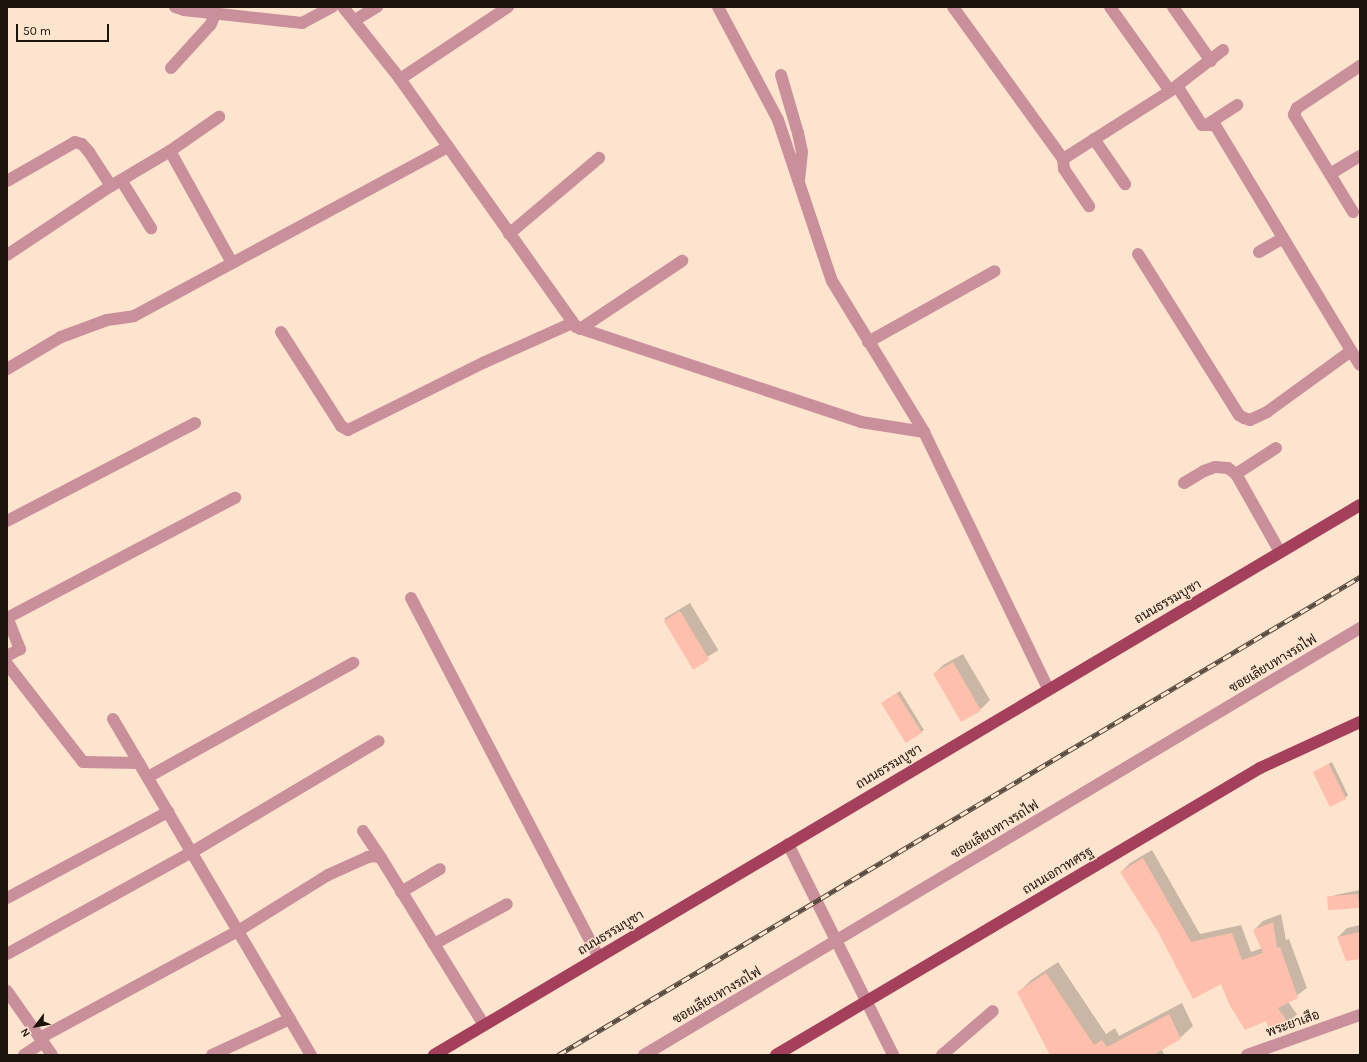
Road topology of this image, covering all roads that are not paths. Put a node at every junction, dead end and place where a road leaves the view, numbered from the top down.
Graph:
1 (175, 7) edge
2 (332, 7) edge
3 (343, 7) edge
4 (377, 7) edge
5 (508, 7) edge
6 (718, 7) edge
7 (953, 7) edge
8 (1110, 7) edge
9 (1173, 7) edge
10 (246, 12) edge
11 (214, 14) junction
12 (355, 20) junction
13 (1223, 50) dead end
14 (1211, 61) junction
15 (1360, 66) edge
16 (171, 68) dead end
17 (781, 75) dead end
18 (400, 79) junction
19 (1174, 88) junction
20 (1237, 105) dead end
21 (219, 117) dead end
22 (1208, 124) junction
23 (1094, 139) junction
24 (448, 147) junction
25 (170, 151) junction
26 (1360, 156) edge
27 (599, 158) dead end
28 (1063, 160) junction
29 (1330, 174) junction
30 (7, 181) edge
31 (116, 183) junction
32 (799, 183) junction
33 (1125, 184) dead end
34 (1089, 206) dead end
35 (1353, 212) dead end
36 (151, 228) dead end
37 (508, 234) junction
38 (1282, 238) junction
39 (1259, 252) dead end
40 (1138, 254) dead end
41 (7, 256) edge
42 (682, 261) dead end
43 (232, 263) junction
44 (995, 271) dead end
45 (576, 326) junction
46 (281, 332) dead end
47 (868, 342) junction
48 (1351, 351) junction
49 (1360, 366) edge
50 (7, 369) edge
51 (195, 423) dead end
52 (924, 432) junction
53 (1276, 448) dead end
54 (1236, 474) junction
55 (1184, 483) dead end
56 (235, 498) dead end
57 (1360, 505) edge
58 (7, 521) edge
59 (1280, 552) junction
60 (411, 598) dead end
61 (7, 617) edge
62 (1360, 628) edge
63 (7, 656) edge
64 (354, 663) dead end
65 (7, 664) edge
66 (1048, 689) junction
67 (113, 719) dead end
68 (1360, 722) edge
69 (379, 741) dead end
70 (140, 763) junction
71 (148, 777) junction
72 (168, 812) junction
73 (363, 831) dead end
74 (788, 844) junction
75 (192, 852) junction
76 (380, 858) junction
77 (440, 869) dead end
78 (401, 892) junction
79 (7, 898) edge
80 (507, 904) dead end
81 (238, 930) junction
82 (838, 941) junction
83 (434, 944) junction
84 (7, 954) edge
85 (599, 957) junction
86 (7, 991) edge
87 (866, 1001) junction
88 (993, 1011) dead end
89 (1354, 1017) edge
90 (290, 1019) junction
91 (484, 1025) junction
92 (42, 1040) junction
93 (24, 1055) edge
94 (52, 1055) edge
95 (212, 1055) edge
96 (311, 1055) edge
97 (434, 1055) edge
98 (644, 1055) edge
99 (776, 1055) edge
100 (893, 1055) edge
101 (942, 1055) edge
102 (1247, 1055) edge

1 - 11 street
2 - 10 street
3 - 12 street
4 - 12 street
5 - 18 street
6 - 32 street
7 - 28 street
8 - 19 street
9 - 14 street
10 - 11 street
11 - 16 street
12 - 18 street
13 - 14 street
14 - 19 street
15 - 29 street
17 - 32 street
18 - 24 street
19 - 22 street
19 - 23 street
20 - 22 street
21 - 25 street
22 - 38 street
23 - 28 street
23 - 33 street
24 - 37 street
24 - 43 street
25 - 31 street
25 - 43 street
26 - 29 street
27 - 37 street
28 - 34 street
29 - 35 street
30 - 31 street
31 - 36 street
31 - 41 street
32 - 47 street
37 - 45 street
38 - 39 street
38 - 48 street
40 - 48 street
42 - 45 street
43 - 50 street
44 - 47 street
45 - 46 street
45 - 52 street
47 - 52 street
48 - 49 street
51 - 58 street
52 - 66 street
53 - 54 street
54 - 55 street
54 - 59 street
56 - 61 street
57 - 59 main road, ถนนธรรมบูชา
59 - 66 main road, ถนนธรรมบูชา
60 - 85 street
61 - 63 street
62 - 82 street, ซอยเลียบทางรถไฟ
64 - 71 street
65 - 70 street
66 - 74 main road, ถนนธรรมบูชา
67 - 70 street
68 - 87 main road, ถนนเอกาทศรฐ
69 - 75 street
70 - 71 street
71 - 72 street
72 - 75 street
72 - 79 street
73 - 76 street
74 - 82 street
74 - 85 main road, ถนนธรรมบูชา
75 - 81 street
75 - 84 street
76 - 78 street
76 - 81 street
77 - 78 street
78 - 83 street
80 - 83 street
81 - 90 street
81 - 92 street
82 - 87 street
82 - 98 street, ซอยเลียบทางรถไฟ
83 - 91 street
85 - 91 main road, ถนนธรรมบูชา
86 - 92 street
87 - 99 main road, ถนนเอกาทศรฐ
87 - 100 street
88 - 101 street
89 - 102 street, พระยาเสือ
90 - 95 street
90 - 96 street
91 - 97 main road, ถนนธรรมบูชา
92 - 93 street
92 - 94 street

